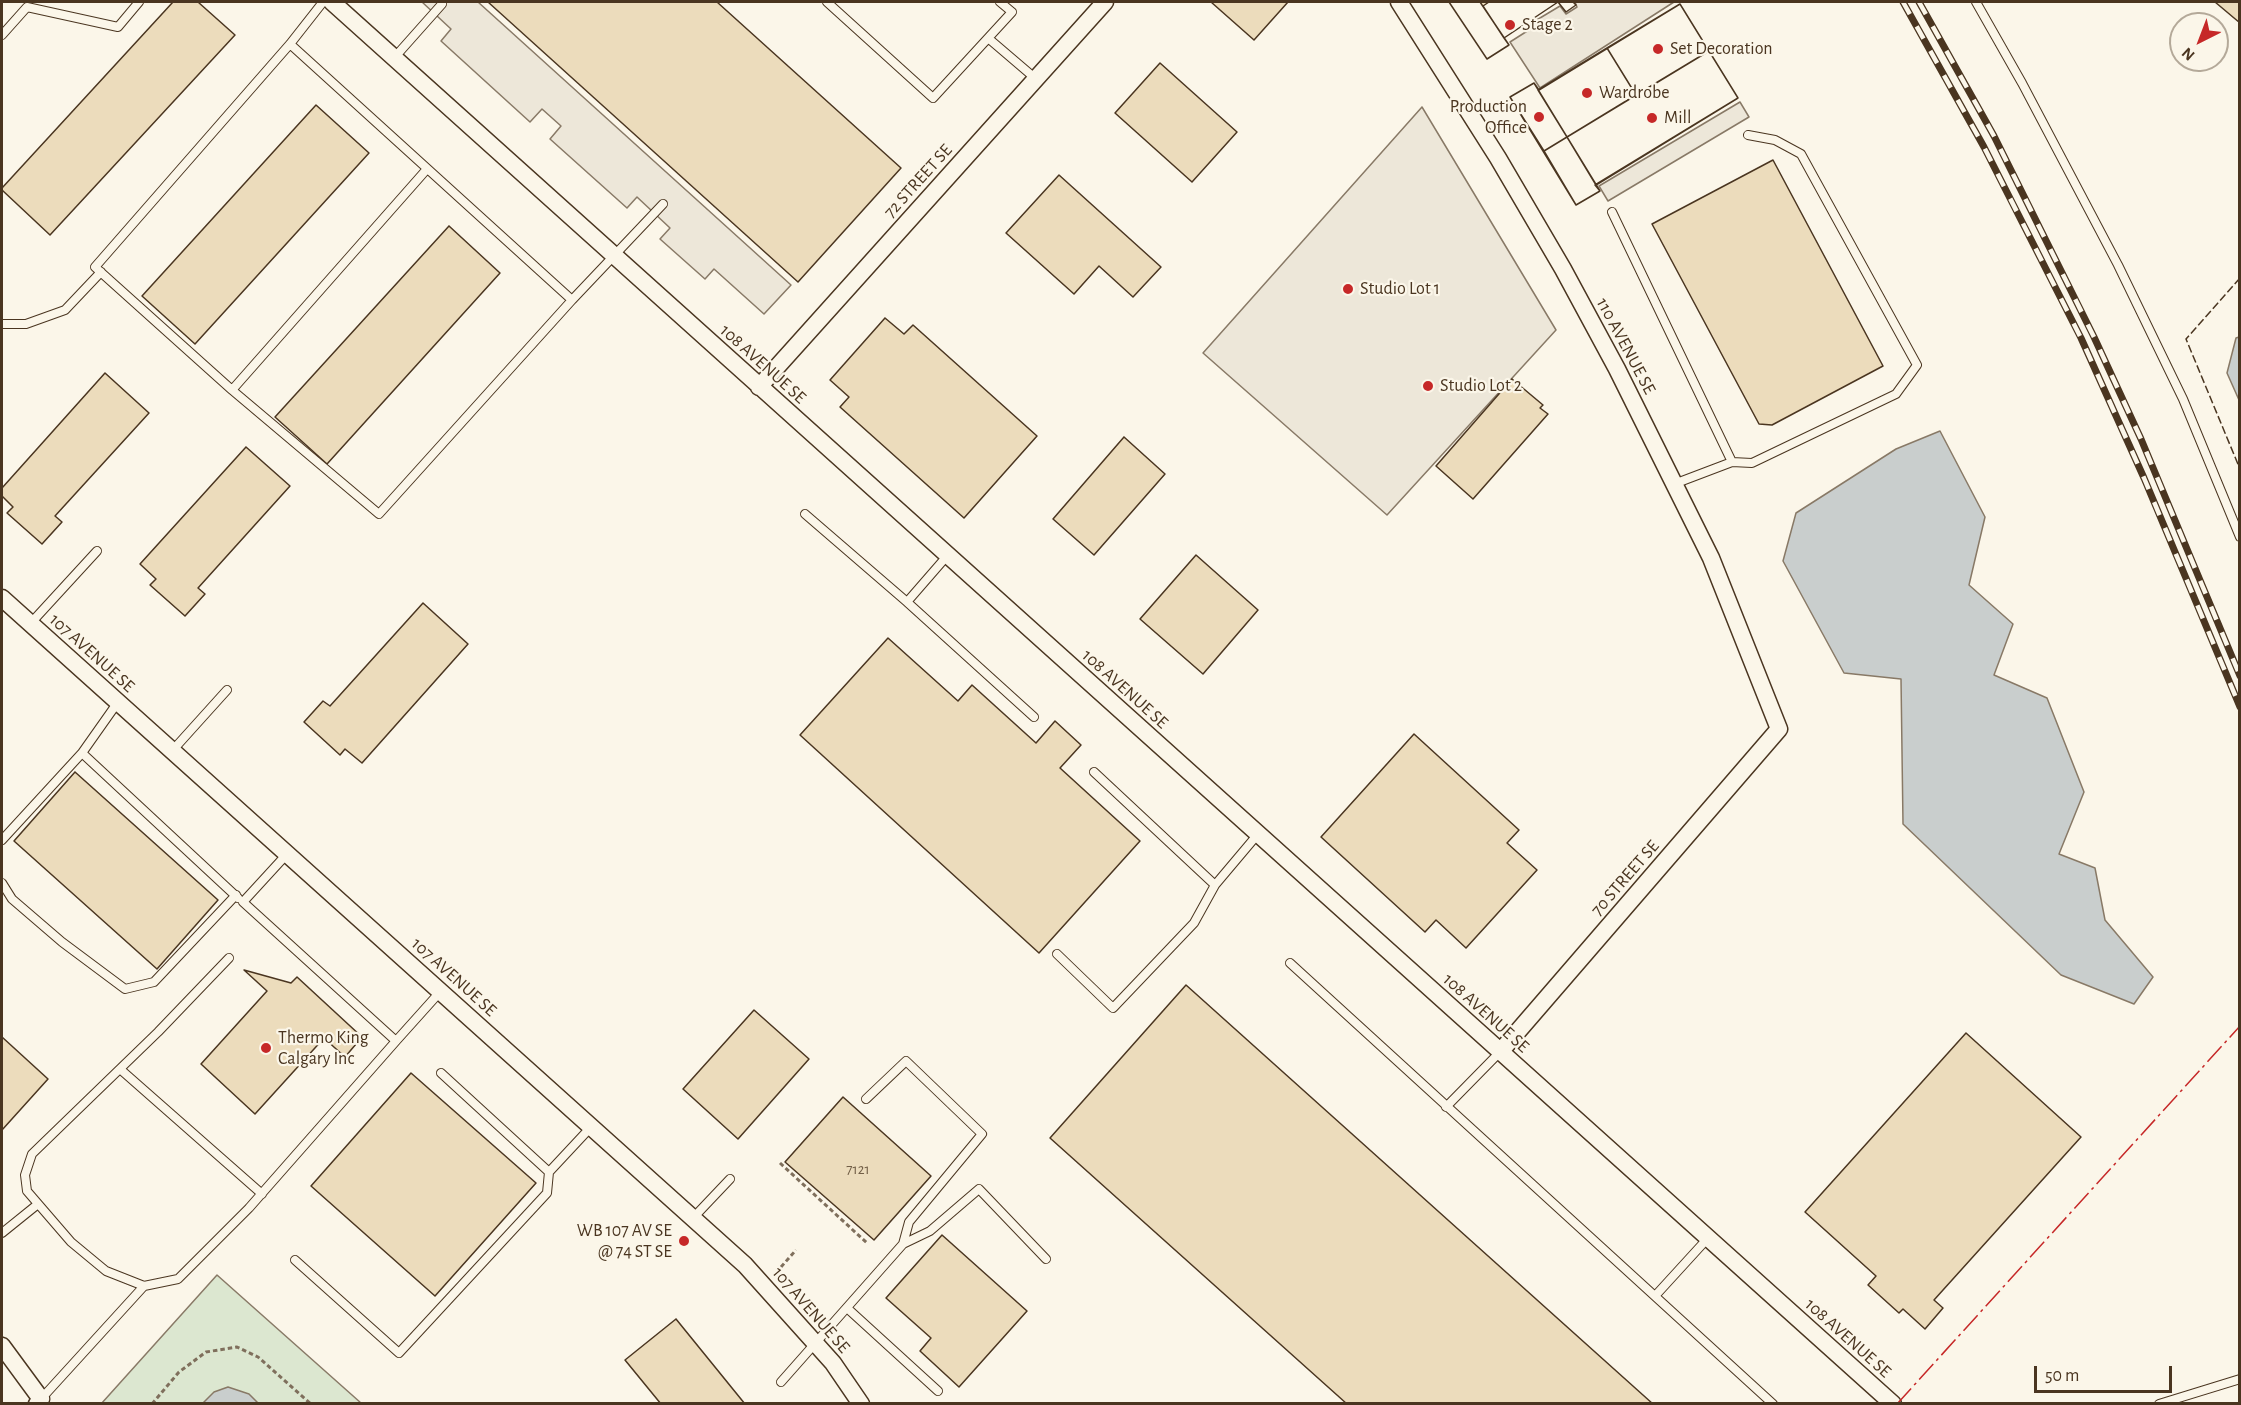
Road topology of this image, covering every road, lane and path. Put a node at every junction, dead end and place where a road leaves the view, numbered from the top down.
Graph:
1 (139, 2) edge
2 (323, 2) edge
3 (332, 2) edge
4 (827, 2) edge
5 (1000, 2) edge
6 (1105, 2) edge
7 (1400, 2) edge
8 (1976, 2) edge
9 (28, 4) edge
10 (442, 4) dead end
11 (2, 35) edge
12 (988, 38) junction
13 (290, 44) junction
14 (394, 58) junction
15 (1036, 78) junction
16 (1748, 135) dead end
17 (427, 169) junction
18 (663, 204) dead end
19 (1611, 212) dead end
20 (614, 256) junction
21 (101, 272) junction
22 (572, 300) junction
23 (2, 324) edge
24 (759, 387) junction
25 (232, 390) junction
26 (1731, 462) junction
27 (1674, 484) junction
28 (805, 514) dead end
29 (2240, 537) edge
30 (97, 551) dead end
31 (947, 556) junction
32 (2, 598) edge
33 (907, 602) junction
34 (30, 624) junction
35 (227, 690) dead end
36 (117, 702) junction
37 (1034, 717) dead end
38 (1779, 729) joint
39 (172, 751) junction
40 (82, 753) junction
41 (1094, 772) dead end
42 (1258, 834) junction
43 (2, 840) edge
44 (286, 854) junction
45 (2, 883) edge
46 (1215, 885) junction
47 (239, 899) junction
48 (1057, 954) dead end
49 (229, 958) dead end
50 (1290, 963) dead end
51 (440, 992) junction
52 (396, 1041) junction
53 (1500, 1052) junction
54 (120, 1069) junction
55 (441, 1073) dead end
56 (866, 1099) dead end
57 (1446, 1107) junction
58 (591, 1127) junction
59 (780, 1163) dead end
60 (549, 1172) junction
61 (730, 1179) dead end
62 (262, 1194) junction
63 (38, 1204) junction
64 (693, 1218) junction
65 (2, 1233) edge
66 (1708, 1239) junction
67 (867, 1243) dead end
68 (903, 1244) junction
69 (796, 1250) dead end
70 (1046, 1259) dead end
71 (295, 1260) dead end
72 (782, 1267) dead end
73 (144, 1286) junction
74 (1655, 1296) junction
75 (847, 1308) junction
76 (815, 1343) junction
77 (2, 1346) edge
78 (2240, 1379) edge
79 (781, 1382) dead end
80 (938, 1391) dead end
81 (39, 1401) edge
82 (152, 1404) edge
83 (311, 1404) edge
84 (861, 1404) edge
85 (1773, 1404) edge
86 (1893, 1404) edge
87 (2159, 1404) edge

1 - 9 lane
2 - 13 lane
3 - 14 street, 108 AVENUE SE
4 - 12 lane
5 - 12 lane
6 - 15 street, 72 STREET SE
7 - 27 street, 110 AVENUE SE
8 - 29 lane
9 - 11 lane
10 - 14 lane
12 - 15 lane
13 - 17 lane
13 - 21 lane
14 - 20 street, 108 AVENUE SE
15 - 24 street, 72 STREET SE
16 - 26 lane
17 - 22 lane
17 - 25 lane
18 - 20 lane
19 - 26 lane
20 - 22 lane
20 - 24 street, 108 AVENUE SE
21 - 23 lane
21 - 25 lane
22 - 25 lane
24 - 31 street, 108 AVENUE SE
26 - 27 lane
27 - 38 street, 110 AVENUE SE
28 - 33 lane
30 - 34 lane
31 - 33 lane
31 - 42 street, 108 AVENUE SE
32 - 34 street, 107 AVENUE SE
33 - 37 lane
34 - 36 street, 107 AVENUE SE
35 - 39 lane
36 - 39 street, 107 AVENUE SE
36 - 40 lane
38 - 53 street, 70 STREET SE
39 - 44 street, 107 AVENUE SE
40 - 43 lane
40 - 47 lane
41 - 46 lane
42 - 46 lane
42 - 53 street, 108 AVENUE SE
44 - 47 lane
44 - 51 street, 107 AVENUE SE
45 - 47 lane
46 - 48 lane
47 - 52 lane
49 - 54 lane
50 - 57 lane
51 - 52 lane
51 - 58 street, 107 AVENUE SE
52 - 62 lane
53 - 57 lane
53 - 66 street, 108 AVENUE SE
54 - 62 lane
54 - 63 lane
55 - 60 lane
56 - 68 lane
57 - 74 lane
58 - 60 lane
58 - 64 street, 107 AVENUE SE
59 - 67 path
60 - 71 lane
61 - 64 lane
62 - 73 lane
63 - 65 lane
63 - 73 lane
64 - 76 street, 107 AVENUE SE
66 - 74 lane
66 - 86 street, 108 AVENUE SE
68 - 70 lane
68 - 75 lane
69 - 72 path
73 - 81 lane
74 - 85 lane
75 - 76 lane
75 - 80 lane
76 - 79 lane
76 - 84 street, 107 AVENUE SE
77 - 81 street
78 - 87 lane
82 - 83 path

